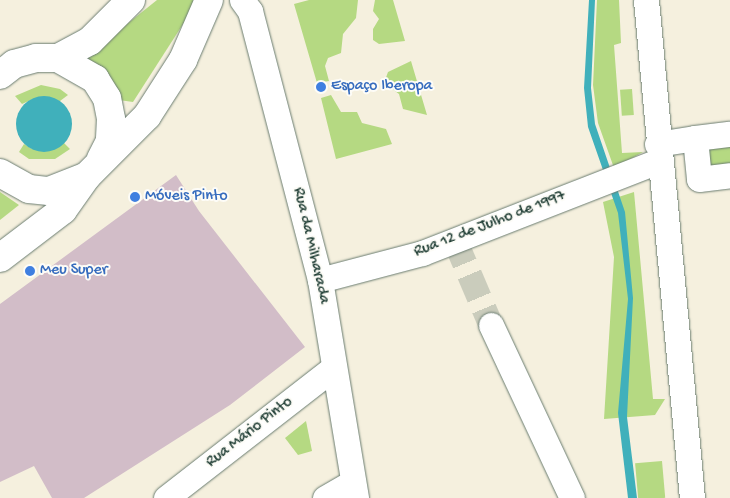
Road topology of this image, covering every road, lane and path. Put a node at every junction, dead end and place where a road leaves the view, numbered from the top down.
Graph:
1 (131, 0) edge
2 (209, 0) edge
3 (242, 0) edge
4 (646, 0) edge
5 (58, 58) junction
6 (0, 75) edge
7 (730, 134) edge
8 (695, 138) junction
9 (657, 152) junction
10 (94, 168) junction
11 (0, 173) edge
12 (730, 175) edge
13 (0, 258) edge
14 (320, 280) junction
15 (491, 325) tunnel mouth
16 (333, 368) junction
17 (354, 490) edge
18 (166, 498) edge
19 (325, 498) edge
20 (572, 498) edge
21 (692, 498) edge

1 - 5 main road
2 - 10 main road
3 - 14 street, Rua da Milharada
4 - 9 street
5 - 6 main road
5 - 10 main road
7 - 8 street, Rua 12 de Julho de 1997
8 - 9 street, Rua 12 de Julho de 1997
8 - 12 street
9 - 14 street, Rua 12 de Julho de 1997
9 - 21 street
10 - 11 main road
10 - 13 main road
14 - 16 street, Rua da Milharada
15 - 20 street
16 - 17 street, Rua da Milharada
16 - 18 street, Rua Mário Pinto
17 - 19 street

